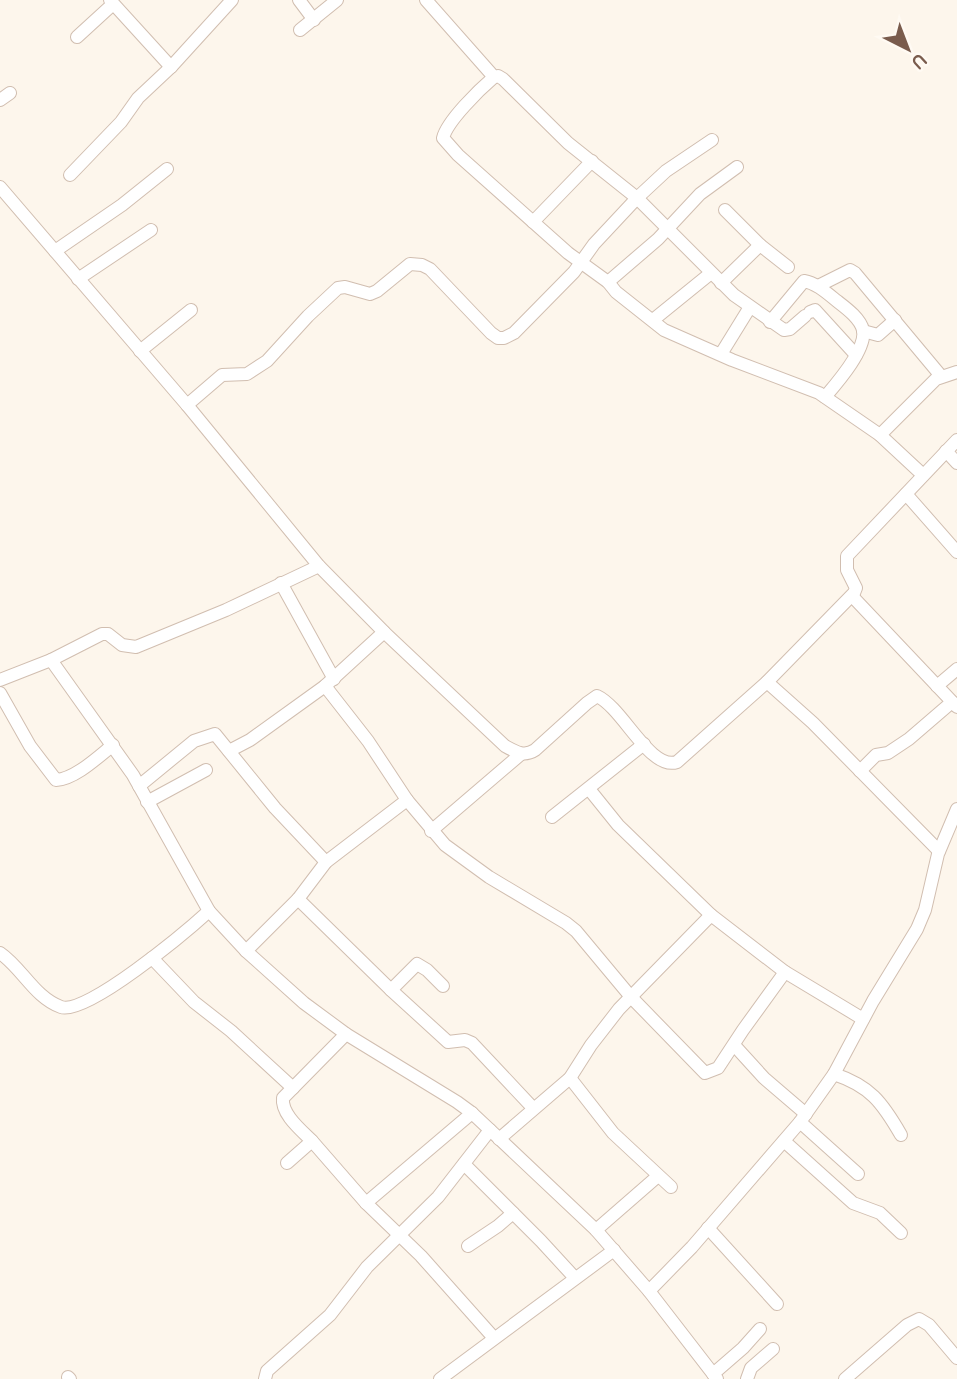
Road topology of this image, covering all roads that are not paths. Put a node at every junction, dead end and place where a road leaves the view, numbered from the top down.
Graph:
1 (232, 0) edge
2 (299, 0) edge
3 (337, 0) edge
4 (426, 0) edge
5 (111, 2) edge
6 (314, 20) junction
7 (300, 30) dead end
8 (77, 37) dead end
9 (171, 67) junction
10 (494, 77) junction
11 (712, 140) dead end
12 (592, 161) junction
13 (737, 166) dead end
14 (167, 169) dead end
15 (70, 175) dead end
16 (0, 187) edge
17 (637, 198) junction
18 (725, 210) dead end
19 (533, 222) junction
20 (667, 228) junction
21 (151, 230) dead end
22 (760, 245) junction
23 (55, 251) junction
24 (580, 263) junction
25 (788, 267) dead end
26 (711, 273) junction
27 (78, 279) junction
28 (608, 282) junction
29 (721, 283) junction
30 (818, 286) junction
31 (750, 307) junction
32 (846, 308) junction
33 (191, 310) dead end
34 (653, 320) junction
35 (895, 320) junction
36 (770, 321) junction
37 (829, 325) junction
38 (863, 331) junction
39 (140, 351) junction
40 (720, 354) junction
41 (856, 355) junction
42 (957, 372) edge
43 (941, 376) junction
44 (825, 397) junction
45 (187, 405) junction
46 (880, 435) junction
47 (957, 440) edge
48 (946, 451) junction
49 (957, 463) edge
50 (923, 475) junction
51 (906, 494) junction
52 (957, 552) edge
53 (319, 566) junction
54 (281, 583) junction
55 (852, 596) junction
56 (384, 632) junction
57 (51, 660) junction
58 (957, 669) edge
59 (0, 680) edge
60 (330, 682) junction
61 (767, 682) junction
62 (937, 686) junction
63 (0, 693) edge
64 (954, 705) edge
65 (643, 744) junction
66 (113, 745) junction
67 (229, 751) junction
68 (521, 754) junction
69 (206, 770) dead end
70 (860, 771) junction
71 (139, 786) junction
72 (589, 789) junction
73 (407, 800) junction
74 (147, 802) junction
75 (957, 809) edge
76 (552, 817) dead end
77 (432, 831) junction
78 (939, 851) junction
79 (326, 862) junction
80 (298, 899) junction
81 (209, 911) junction
82 (711, 915) junction
83 (246, 951) junction
84 (0, 953) edge
85 (152, 958) junction
86 (785, 972) junction
87 (443, 986) dead end
88 (391, 990) junction
89 (631, 998) junction
90 (863, 1019) junction
91 (346, 1034) junction
92 (734, 1045) junction
93 (834, 1073) junction
94 (570, 1078) junction
95 (293, 1088) junction
96 (533, 1108) junction
97 (472, 1113) junction
98 (803, 1118) junction
99 (494, 1134) junction
100 (901, 1135) dead end
101 (312, 1141) junction
102 (784, 1141) junction
103 (287, 1163) dead end
104 (464, 1164) junction
105 (858, 1174) dead end
106 (658, 1176) junction
107 (671, 1187) dead end
108 (366, 1203) junction
109 (513, 1213) junction
110 (708, 1228) junction
111 (596, 1230) junction
112 (901, 1233) dead end
113 (401, 1236) junction
114 (468, 1246) dead end
115 (614, 1250) junction
116 (575, 1278) junction
117 (649, 1292) junction
118 (778, 1304) dead end
119 (760, 1329) dead end
120 (494, 1338) junction
121 (773, 1349) dead end
122 (957, 1358) edge
123 (715, 1377) edge
124 (265, 1379) edge
125 (440, 1379) edge
126 (747, 1379) edge
127 (845, 1379) edge

1 - 9 street
2 - 6 street
3 - 6 street
4 - 10 street
5 - 8 street
5 - 9 street
6 - 7 street
9 - 15 street
10 - 12 street
10 - 19 street
11 - 17 street
12 - 17 street
12 - 19 street
13 - 20 street
14 - 23 street
16 - 23 street
17 - 20 street
17 - 24 street
18 - 22 street
19 - 24 street
20 - 26 street
20 - 28 street
21 - 27 street
22 - 25 street
22 - 29 street
23 - 27 street
24 - 28 street
24 - 45 street
26 - 29 street
26 - 34 street
27 - 39 street
28 - 34 street
29 - 31 street
30 - 32 street
30 - 35 street
30 - 36 street
31 - 36 street
31 - 40 street
32 - 37 street
32 - 38 street
33 - 39 street
34 - 40 street
35 - 38 street
35 - 43 street
36 - 37 street
37 - 41 street
38 - 41 street
39 - 45 street
40 - 44 street
41 - 44 street
42 - 43 street
43 - 46 street
44 - 46 street
45 - 53 street
46 - 50 street
47 - 48 street
48 - 49 street
48 - 50 street
50 - 51 street
51 - 52 street
51 - 55 street
53 - 54 street
53 - 56 street
54 - 57 street
54 - 60 street
55 - 61 street
55 - 62 street
56 - 60 street
56 - 68 street
57 - 59 street
57 - 66 street
58 - 62 street
60 - 67 street
60 - 73 street
61 - 65 street
61 - 70 street
62 - 64 street
63 - 66 street
64 - 70 street
65 - 68 street
65 - 72 street
66 - 71 street
67 - 71 street
67 - 79 street
68 - 77 street
69 - 74 street
70 - 78 street
71 - 74 street
72 - 76 street
72 - 82 street
73 - 77 street
73 - 79 street
74 - 81 street
75 - 78 street
77 - 89 street
78 - 90 street
79 - 80 street
80 - 83 street
80 - 88 street
81 - 83 street
81 - 85 street
82 - 86 street
82 - 89 street
83 - 91 street
84 - 85 street
85 - 95 street
86 - 90 street
86 - 92 street
87 - 88 street
88 - 96 street
89 - 92 street
89 - 94 street
90 - 93 street
91 - 95 street
91 - 97 street
92 - 98 street
93 - 98 street
93 - 100 street
94 - 96 street
94 - 106 street
95 - 101 street
96 - 99 street
97 - 99 street
97 - 108 street
98 - 102 street
98 - 105 street
99 - 104 street
99 - 111 street
101 - 103 street
101 - 108 street
102 - 110 street
102 - 112 street
104 - 109 street
104 - 113 street
106 - 107 street
106 - 111 street
108 - 113 street
109 - 114 street
109 - 116 street
110 - 117 street
110 - 118 street
111 - 115 street
113 - 120 street
113 - 124 street
115 - 116 street
115 - 117 street
116 - 120 street
117 - 123 street
119 - 123 street
120 - 125 street
121 - 126 street
122 - 127 street

